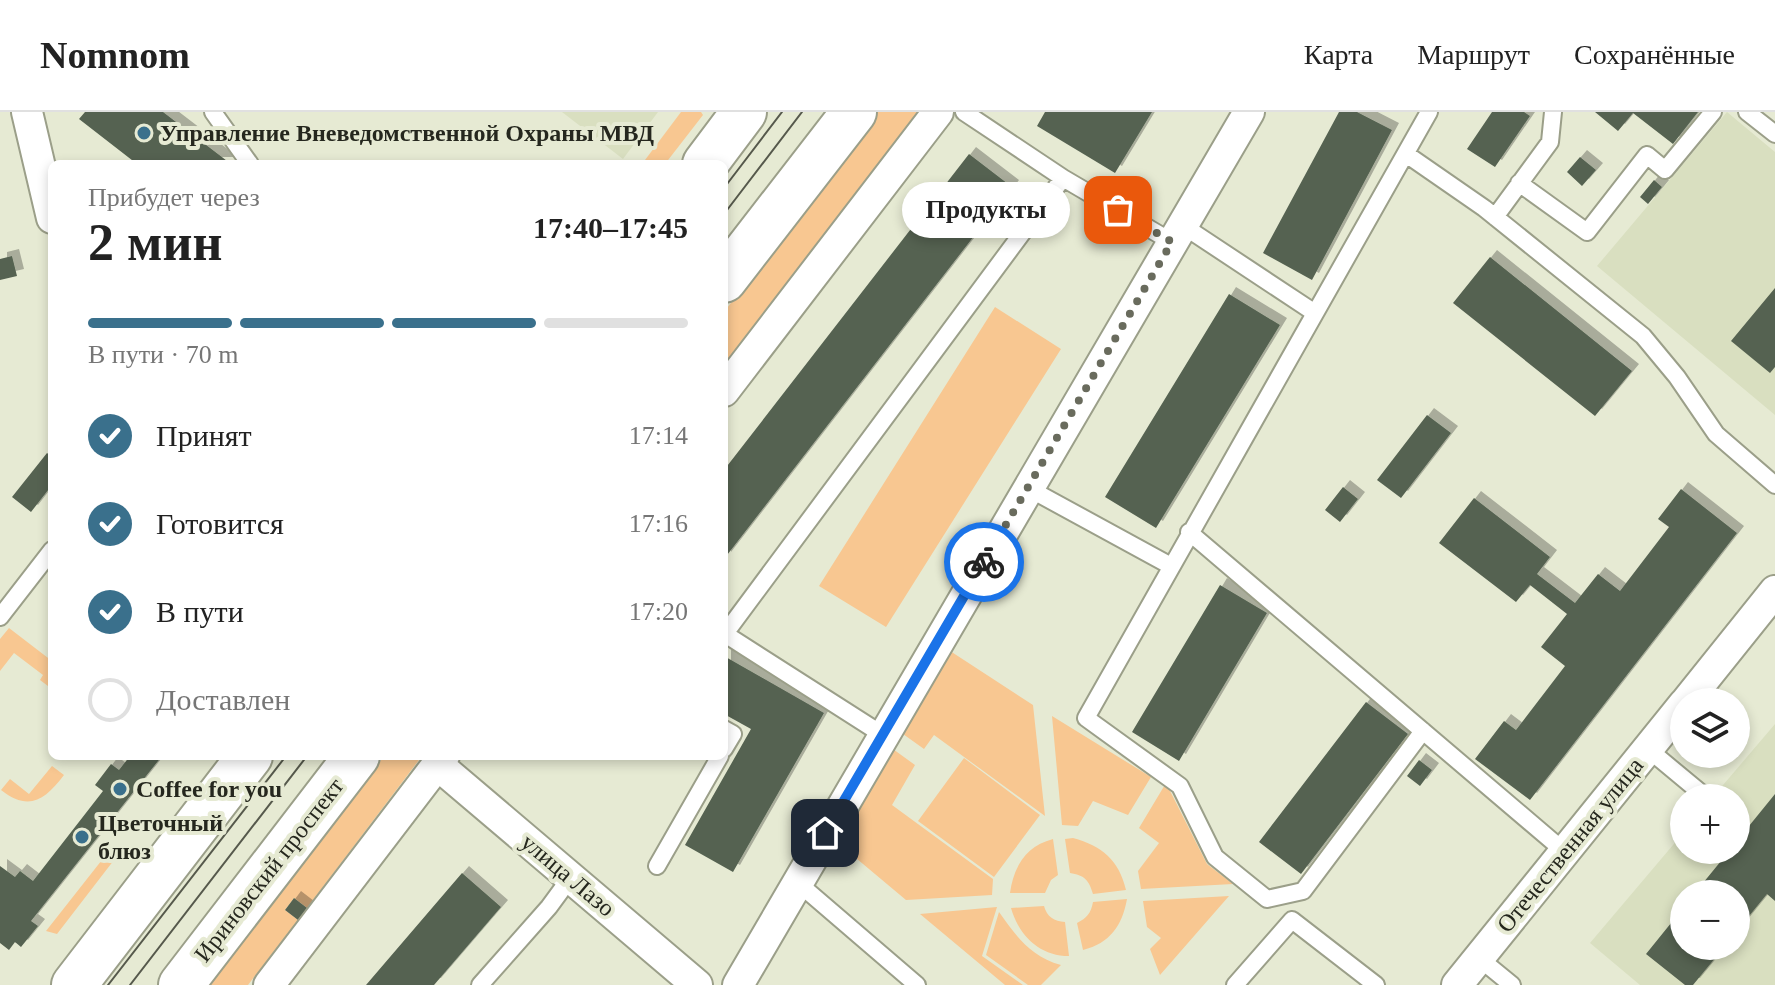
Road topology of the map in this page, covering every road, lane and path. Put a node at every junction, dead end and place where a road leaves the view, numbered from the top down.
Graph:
1 (27, 112) edge
2 (213, 112) edge
3 (854, 112) edge
4 (938, 112) edge
5 (964, 112) edge
6 (1249, 112) edge
7 (1429, 112) edge
8 (1553, 112) edge
9 (1713, 112) edge
10 (1747, 112) edge
11 (739, 114) edge
12 (1775, 134) edge
13 (1406, 154) junction
14 (247, 160) edge
15 (708, 160) edge
16 (1063, 178) junction
17 (1519, 183) junction
18 (48, 201) edge
19 (1495, 217) junction
20 (1177, 233) junction
21 (728, 275) edge
22 (1315, 313) junction
23 (728, 386) edge
24 (1775, 485) edge
25 (1028, 488) junction
26 (1189, 532) junction
27 (48, 555) edge
28 (1171, 566) junction
29 (1775, 591) edge
30 (0, 617) edge
31 (728, 631) edge
32 (728, 637) edge
33 (1697, 688) edge
34 (1670, 722) edge
35 (1423, 731) junction
36 (883, 735) junction
37 (1648, 749) junction
38 (247, 760) edge
39 (354, 760) edge
40 (441, 760) edge
41 (718, 760) edge
42 (1690, 784) edge
43 (1565, 852) junction
44 (657, 866) dead end
45 (571, 877) junction
46 (797, 882) junction
47 (1479, 958) junction
48 (74, 985) edge
49 (181, 985) edge
50 (269, 985) edge
51 (480, 985) edge
52 (697, 985) edge
53 (738, 985) edge
54 (917, 985) edge
55 (1235, 985) edge
56 (1376, 985) edge
57 (1457, 985) edge
58 (1512, 985) edge

1 - 18 street
2 - 14 lane
3 - 21 main road
4 - 23 street
5 - 16 lane
6 - 20 street
7 - 13 lane
8 - 17 lane
9 - 17 lane
10 - 12 lane
11 - 15 main road
13 - 19 lane
13 - 22 lane
16 - 20 lane
16 - 31 lane
17 - 19 lane
19 - 24 lane
20 - 22 lane
20 - 25 street
22 - 26 lane
25 - 28 lane
25 - 36 street
26 - 28 lane
26 - 35 lane
27 - 30 lane
28 - 35 lane
29 - 33 street, Отечественная улица
32 - 36 lane
34 - 37 street, Отечественная улица
35 - 43 lane
36 - 46 street
37 - 42 lane
37 - 43 street, Отечественная улица
38 - 48 main road
39 - 49 main road, Ириновский проспект
40 - 45 street, улица Лазо
40 - 50 street
41 - 44 lane
43 - 47 street, Отечественная улица
45 - 51 lane
45 - 52 street, улица Лазо
46 - 53 street
46 - 54 lane
47 - 57 street, Отечественная улица
47 - 58 lane
55 - 56 lane

